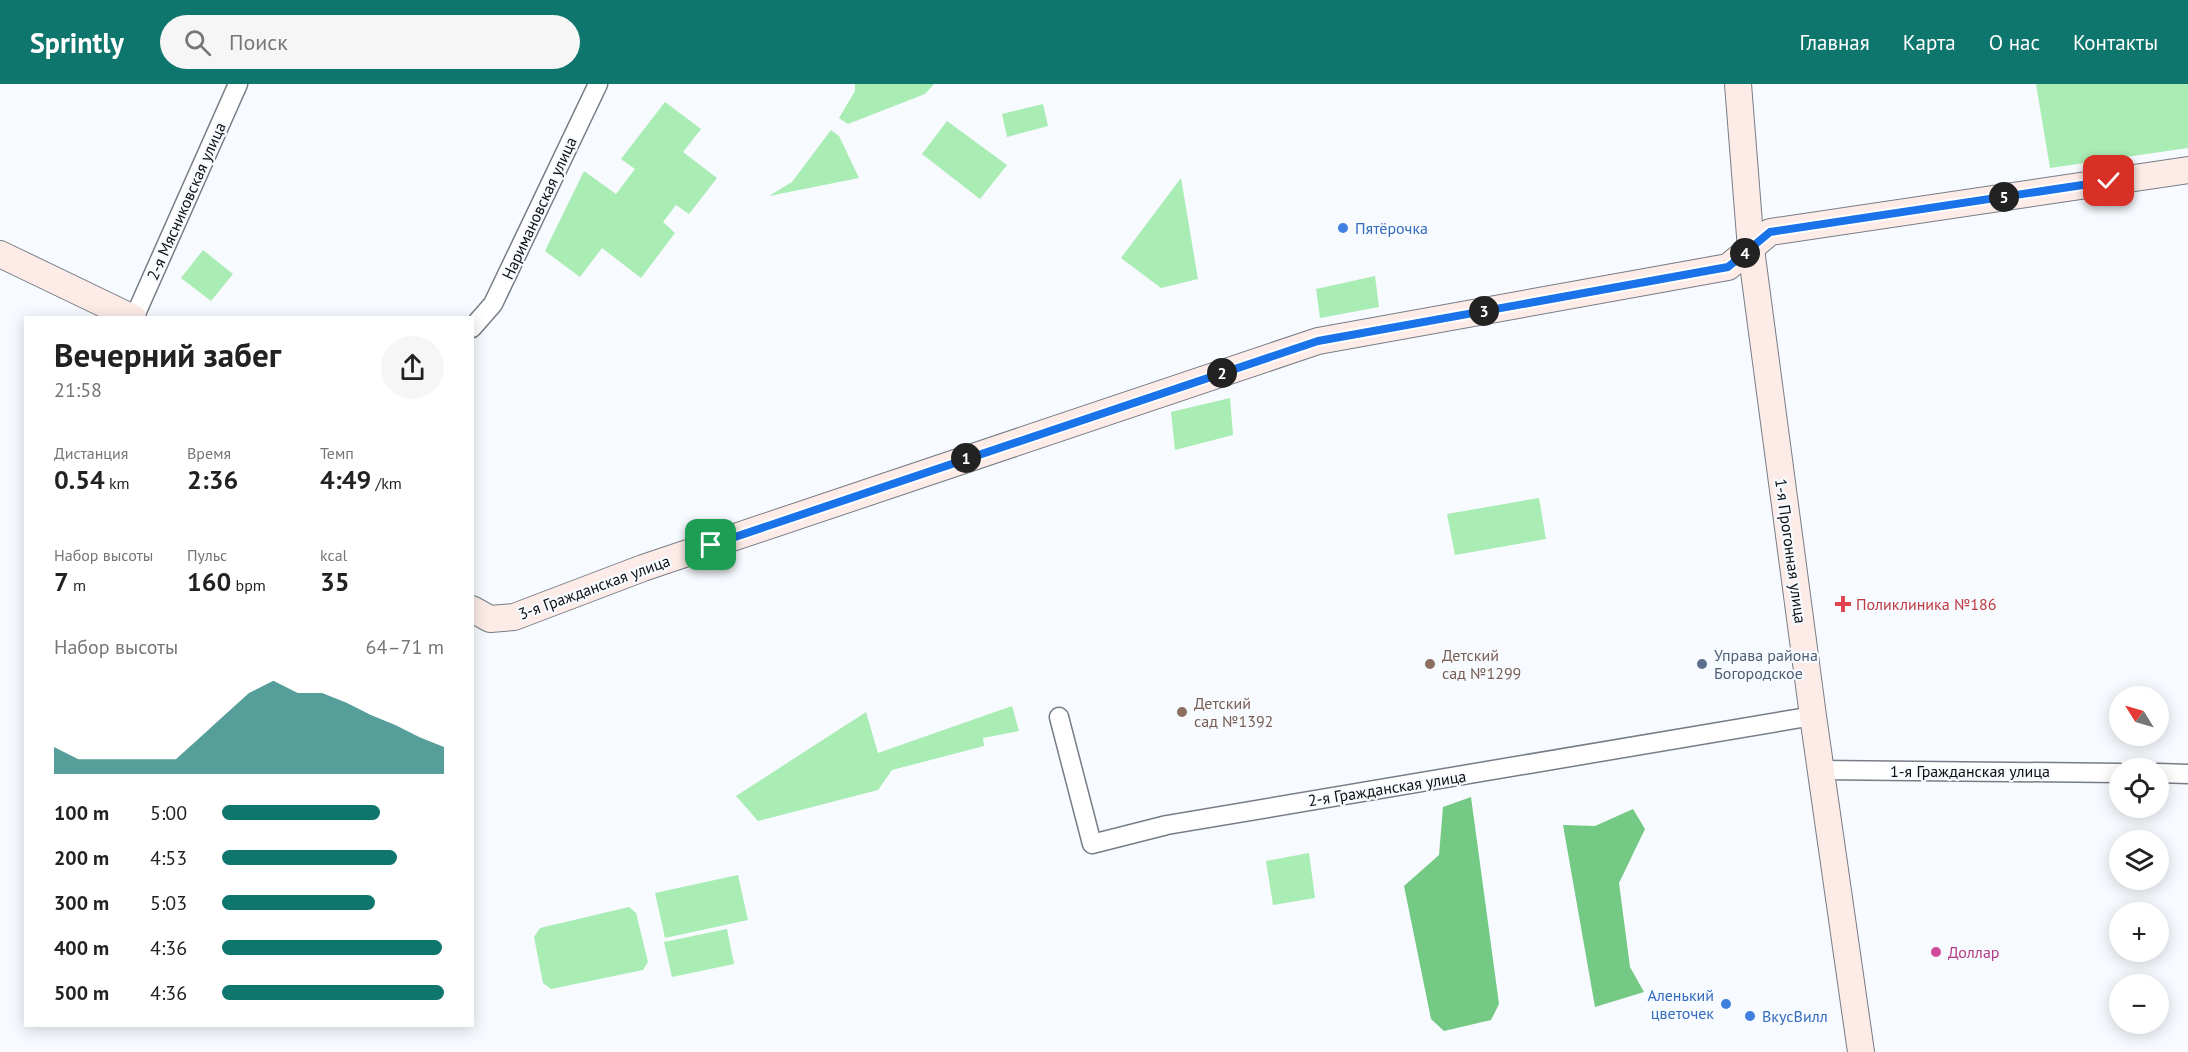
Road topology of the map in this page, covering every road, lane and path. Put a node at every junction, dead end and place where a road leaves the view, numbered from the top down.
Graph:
1 (238, 84) edge
2 (598, 84) edge
3 (1738, 84) edge
4 (2188, 170) edge
5 (1751, 249) junction
6 (0, 254) edge
7 (130, 316) edge
8 (135, 316) edge
9 (474, 326) edge
10 (481, 614) edge
11 (1813, 716) junction
12 (1059, 717) dead end
13 (1820, 770) junction
14 (2109, 773) edge
15 (2169, 773) edge
16 (2188, 774) edge
17 (1861, 1052) edge

1 - 8 street, 2-я Мясниковская улица
2 - 9 street, Наримановская улица
3 - 5 street, 1-я Прогонная улица
4 - 5 street, 3-я Гражданская улица
5 - 10 street, 3-я Гражданская улица
5 - 11 street, 1-я Прогонная улица
6 - 7 street
11 - 12 street, 2-я Гражданская улица
11 - 13 street, 1-я Прогонная улица
13 - 14 street, 1-я Гражданская улица
13 - 17 street, 1-я Прогонная улица
15 - 16 street

